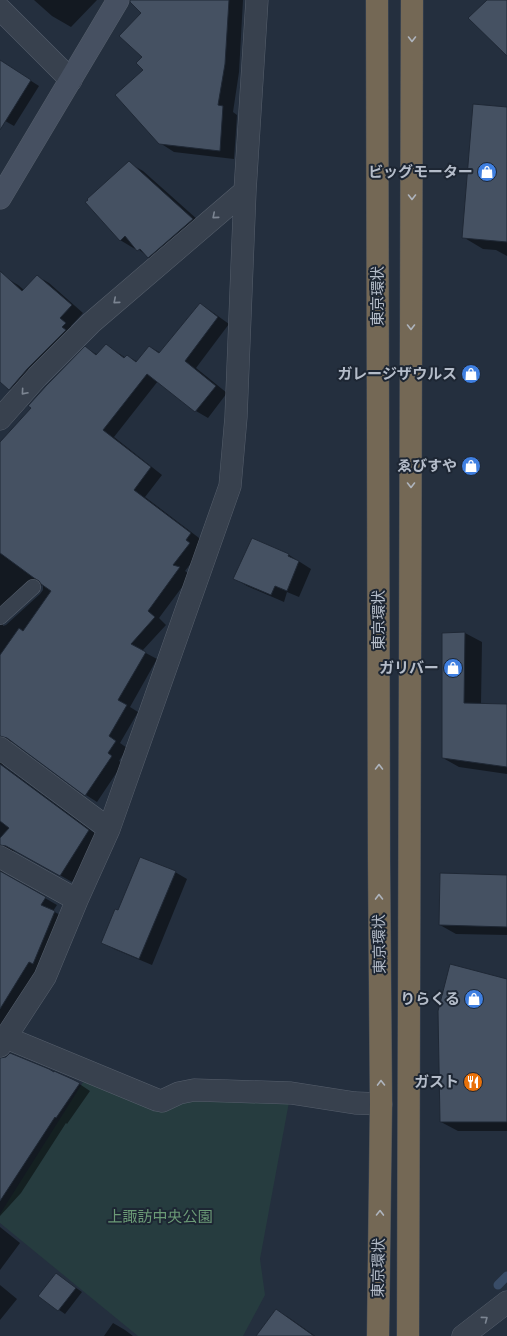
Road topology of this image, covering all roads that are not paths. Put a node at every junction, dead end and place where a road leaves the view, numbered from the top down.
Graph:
1 (118, 0) edge
2 (257, 0) edge
3 (377, 0) edge
4 (412, 0) edge
5 (0, 9) edge
6 (71, 80) junction
7 (244, 190) junction
8 (0, 198) edge
9 (0, 419) edge
10 (33, 587) dead end
11 (0, 617) edge
12 (0, 748) edge
13 (109, 829) junction
14 (0, 857) edge
15 (77, 900) junction
16 (3, 1042) edge
17 (381, 1104) junction
18 (507, 1302) edge
19 (378, 1336) edge
20 (408, 1336) edge
21 (463, 1336) edge

1 - 6 street
2 - 7 street
17 -> 3 highway, 東京環状
4 -> 20 highway, 東京環状
5 - 6 street
6 - 8 street
7 -> 9 street
7 - 13 street
10 - 11 lane
12 - 13 street
13 - 15 street
14 - 15 street
15 - 16 street
16 - 17 street
19 -> 17 highway, 東京環状
21 -> 18 street

